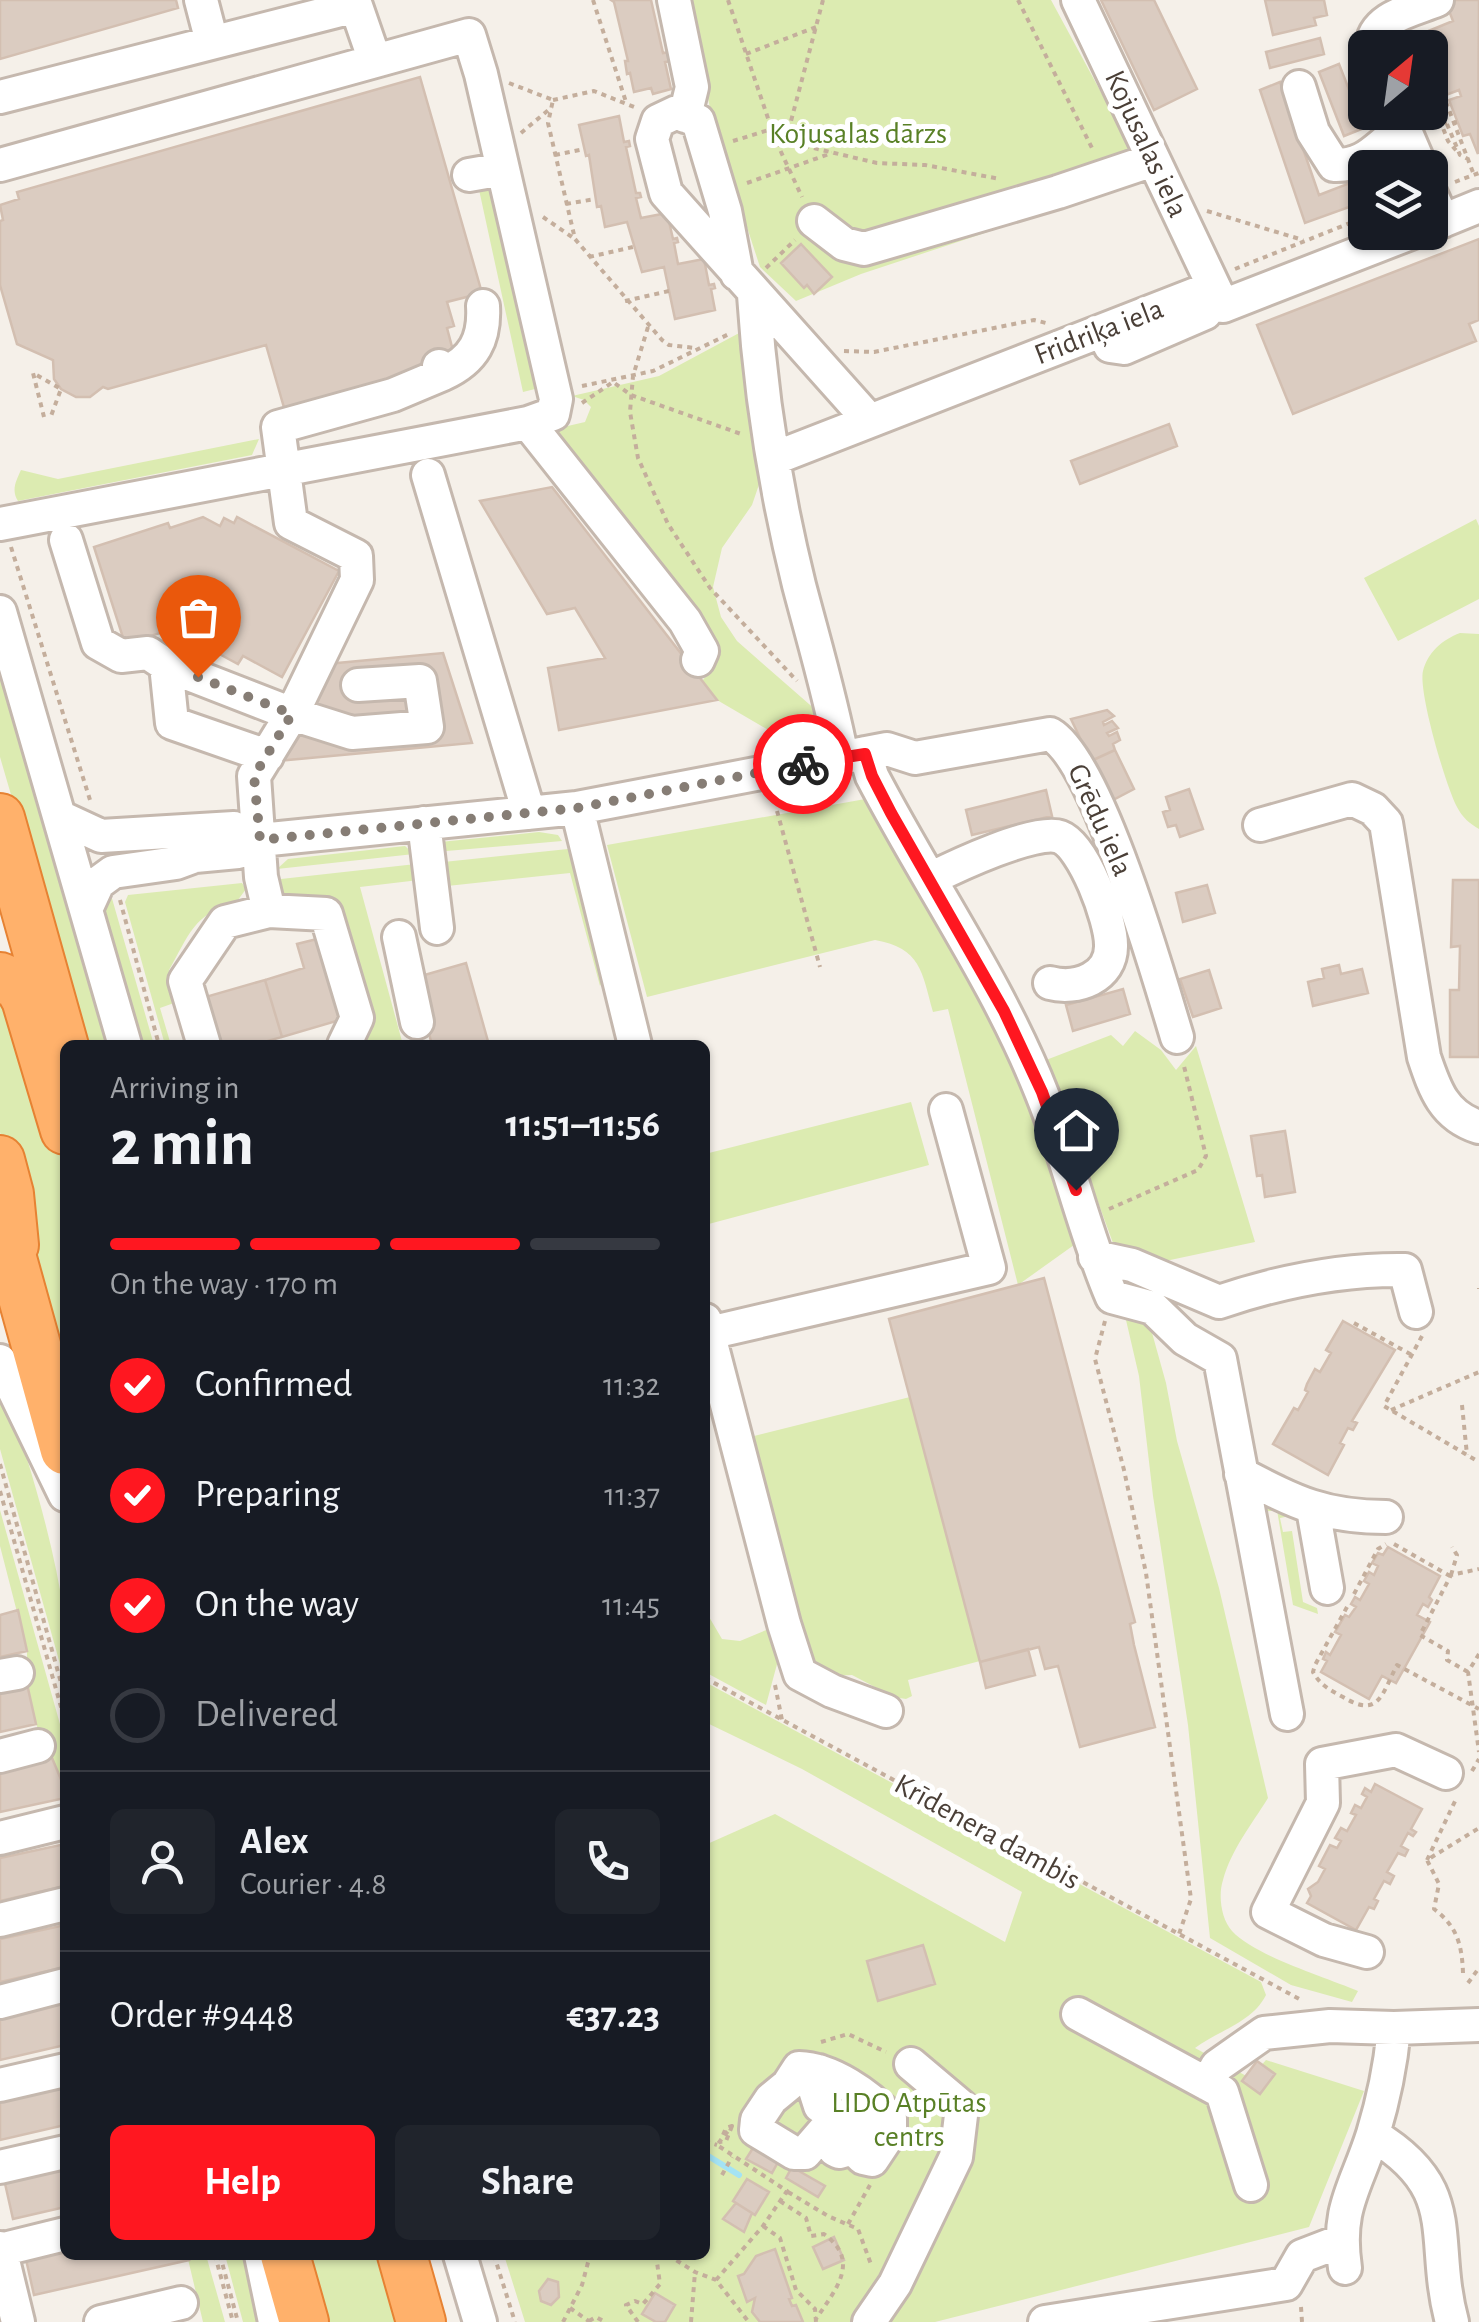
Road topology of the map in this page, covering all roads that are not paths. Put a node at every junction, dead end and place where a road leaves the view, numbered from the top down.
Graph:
1 (202, 0) edge
2 (674, 0) edge
3 (1078, 0) edge
4 (1437, 0) edge
5 (1376, 30) edge
6 (212, 42) junction
7 (375, 61) junction
8 (1299, 87) dead end
9 (0, 97) edge
10 (685, 116) junction
11 (1396, 130) edge
12 (500, 157) junction
13 (1153, 160) junction
14 (0, 165) edge
15 (469, 175) dead end
16 (1477, 190) edge
17 (1448, 207) edge
18 (814, 221) road end
19 (1348, 248) edge
20 (749, 293) junction
21 (1218, 297) junction
22 (483, 306) dead end
23 (1110, 346) dead end
24 (553, 410) junction
25 (869, 420) junction
26 (774, 452) junction
27 (285, 468) junction
28 (428, 475) dead end
29 (2, 523) edge
30 (66, 540) dead end
31 (0, 612) edge
32 (8, 660) edge
33 (698, 660) dead end
34 (166, 665) junction
35 (358, 685) dead end
36 (292, 714) junction
37 (853, 755) junction
38 (267, 756) junction
39 (577, 808) junction
40 (529, 812) junction
41 (60, 817) junction
42 (0, 818) edge
43 (424, 823) junction
44 (1260, 825) dead end
45 (260, 840) junction
46 (930, 879) junction
47 (88, 908) junction
48 (268, 911) junction
49 (437, 928) dead end
50 (399, 937) dead end
51 (0, 977) edge
52 (1050, 983) dead end
53 (418, 1022) dead end
54 (1177, 1037) road end
55 (62, 1040) edge
56 (125, 1040) edge
57 (203, 1040) edge
58 (346, 1040) edge
59 (635, 1040) edge
60 (946, 1110) dead end
61 (60, 1113) edge
62 (1479, 1127) edge
63 (0, 1160) edge
64 (0, 1215) edge
65 (1095, 1257) junction
66 (16, 1272) junction
67 (1422, 1319) road end
68 (710, 1326) edge
69 (710, 1339) edge
70 (0, 1361) edge
71 (60, 1432) edge
72 (1240, 1474) junction
73 (60, 1485) edge
74 (1313, 1509) junction
75 (1386, 1517) dead end
76 (1327, 1588) dead end
77 (886, 1712) dead end
78 (1287, 1714) dead end
79 (38, 1746) dead end
80 (0, 1756) edge
81 (1459, 1780) road end
82 (60, 1823) edge
83 (0, 1838) edge
84 (60, 1905) edge
85 (0, 1920) edge
86 (1367, 1952) dead end
87 (60, 1986) edge
88 (0, 2002) edge
89 (1078, 2014) dead end
90 (1479, 2025) edge
91 (1394, 2028) junction
92 (911, 2064) dead end
93 (60, 2071) edge
94 (0, 2086) edge
95 (1215, 2088) junction
96 (819, 2112) joint
97 (1373, 2135) junction
98 (60, 2153) edge
99 (0, 2167) edge
100 (1251, 2184) dead end
101 (60, 2235) edge
102 (0, 2249) edge
103 (261, 2260) edge
104 (286, 2260) edge
105 (403, 2260) edge
106 (461, 2260) edge
107 (181, 2302) dead end
108 (18, 2322) edge
109 (101, 2322) edge
110 (275, 2322) edge
111 (304, 2322) edge
112 (421, 2322) edge
113 (480, 2322) edge
114 (869, 2322) edge
115 (1045, 2322) edge
116 (1452, 2322) edge

1 - 6 street
2 - 10 street
3 - 13 street, Kojusalas iela
4 - 5 street
6 - 7 street
6 - 9 street
7 - 12 street
7 - 14 street
8 - 11 street
10 - 20 street
10 - 20 street
12 - 15 street
12 - 24 street
13 - 18 street
13 - 21 street, Kojusalas iela
16 - 17 street, Fridriķa iela
19 - 21 street, Fridriķa iela
20 - 25 street
20 - 26 street
21 - 23 street
21 - 25 street, Fridriķa iela
22 - 27 street
24 - 27 street
24 - 33 street
25 - 26 street, Fridriķa iela
26 - 37 street
27 - 29 street
27 - 36 street
28 - 40 street
30 - 34 street
31 - 32 street
32 - 41 street
34 - 36 street
34 - 38 street
35 - 36 street
36 - 38 street
37 - 39 street, Grēdu iela
37 - 46 street
37 - 54 street, Grēdu iela
38 - 45 street
39 - 40 street, Grēdu iela
39 - 59 street
40 - 43 street, Grēdu iela
41 - 45 street, Grēdu iela
41 - 47 street
42 - 55 highway
43 - 45 street, Grēdu iela
43 - 49 street
44 - 62 street
45 - 47 street, Grēdu iela
45 - 48 street
46 - 52 street
46 - 65 street
47 - 56 street
48 - 57 street
48 - 58 street
50 - 53 street
51 - 61 highway
60 - 68 street
63 - 66 highway
64 - 66 highway
65 - 67 street
65 - 72 street
66 - 71 highway
69 - 77 street
70 - 73 street
72 - 74 street
72 - 78 street
74 - 75 street
74 - 76 street
79 - 80 street
81 - 86 street
82 - 83 street
84 - 85 street
87 - 88 street
89 - 95 street
90 - 91 street
91 - 95 street
91 - 97 street
92 - 114 street
93 - 94 street
95 - 100 street
96 - 96 street
97 - 115 street
97 - 116 street
98 - 99 street
101 - 102 street
102 - 108 street
103 - 110 street
104 - 111 highway
105 - 112 highway
106 - 113 street
107 - 109 street

